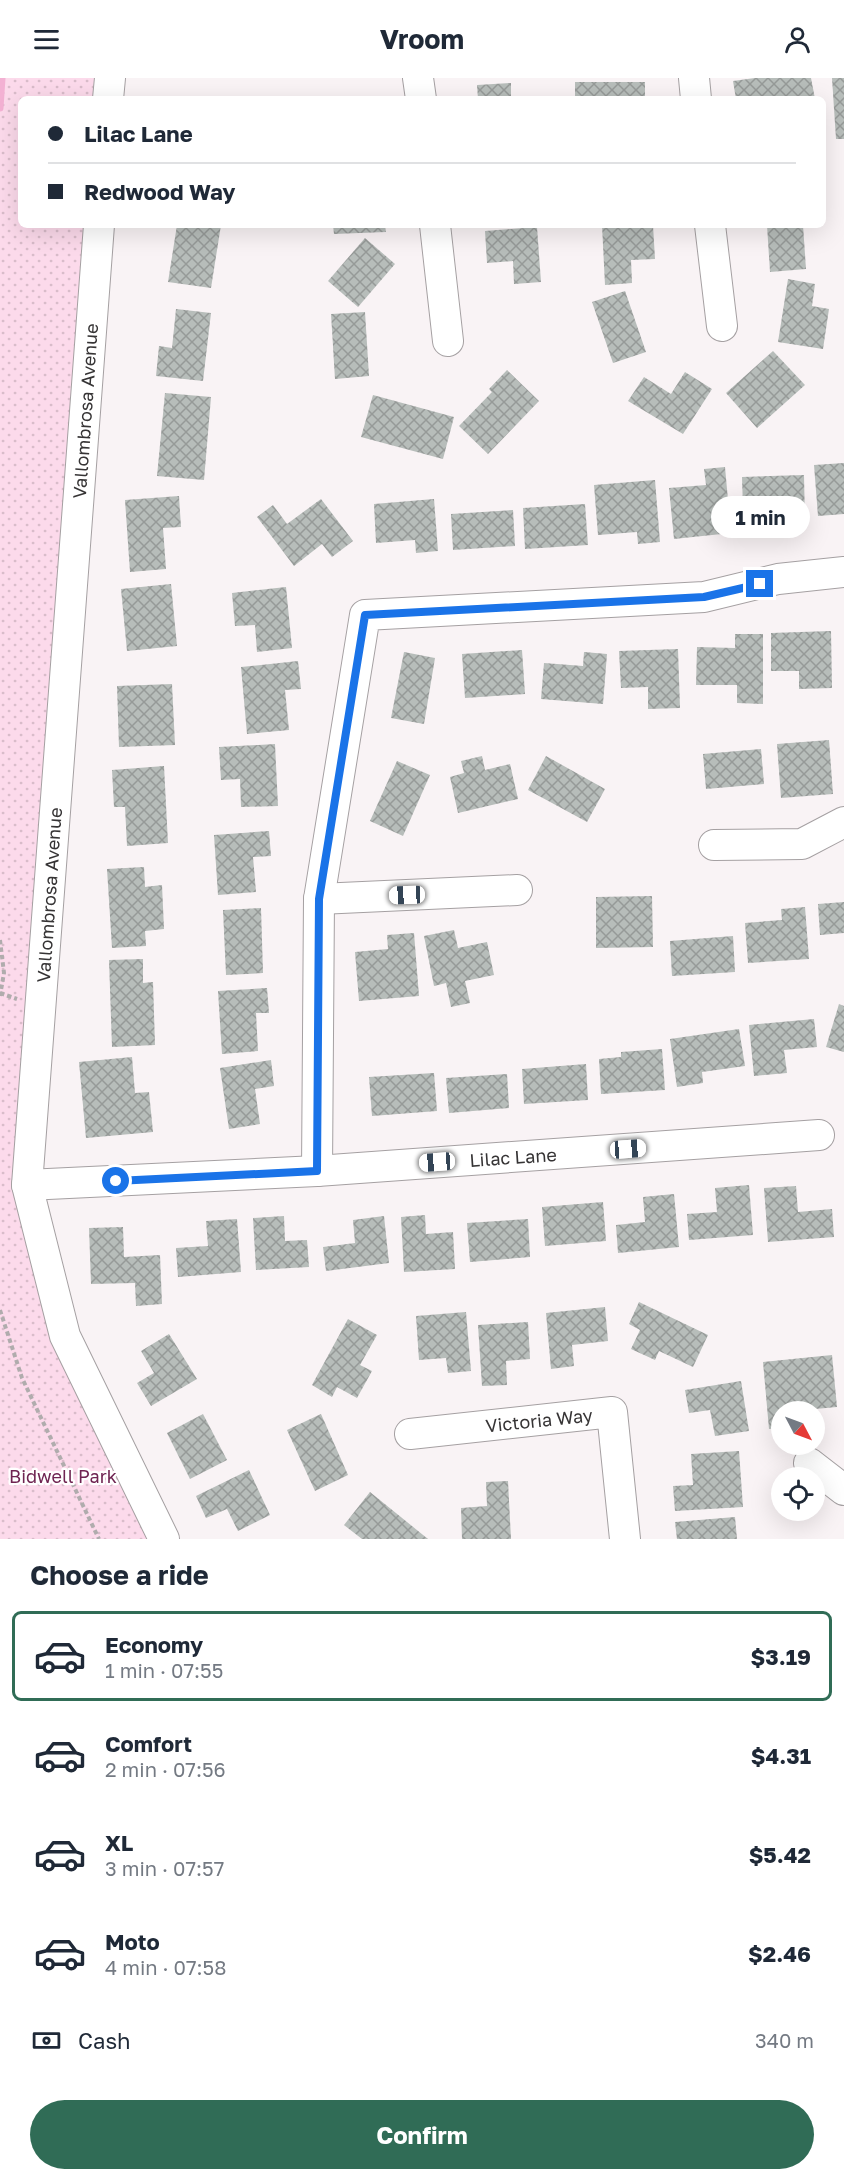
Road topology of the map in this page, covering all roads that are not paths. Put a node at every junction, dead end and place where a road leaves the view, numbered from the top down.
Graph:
1 (110, 78) edge
2 (418, 78) edge
3 (694, 78) edge
4 (108, 96) edge
5 (421, 96) edge
6 (696, 96) edge
7 (99, 228) edge
8 (435, 228) edge
9 (710, 228) edge
10 (722, 326) dead end
11 (448, 341) dead end
12 (844, 572) edge
13 (844, 822) edge
14 (714, 845) dead end
15 (517, 890) dead end
16 (319, 899) junction
17 (819, 1135) dead end
18 (317, 1171) junction
19 (27, 1185) junction
20 (410, 1434) dead end
21 (809, 1463) dead end
22 (844, 1490) edge
23 (164, 1539) edge
24 (625, 1539) edge

1 - 4 street
2 - 5 street
3 - 6 street
7 - 19 street, Vallombrosa Avenue
8 - 11 street
9 - 10 street
12 - 16 street
13 - 14 street
15 - 16 street
16 - 18 street
17 - 18 street, Lilac Lane
18 - 19 street, Lilac Lane
19 - 23 street, Vallombrosa Avenue
20 - 24 street, Victoria Way
21 - 22 street

